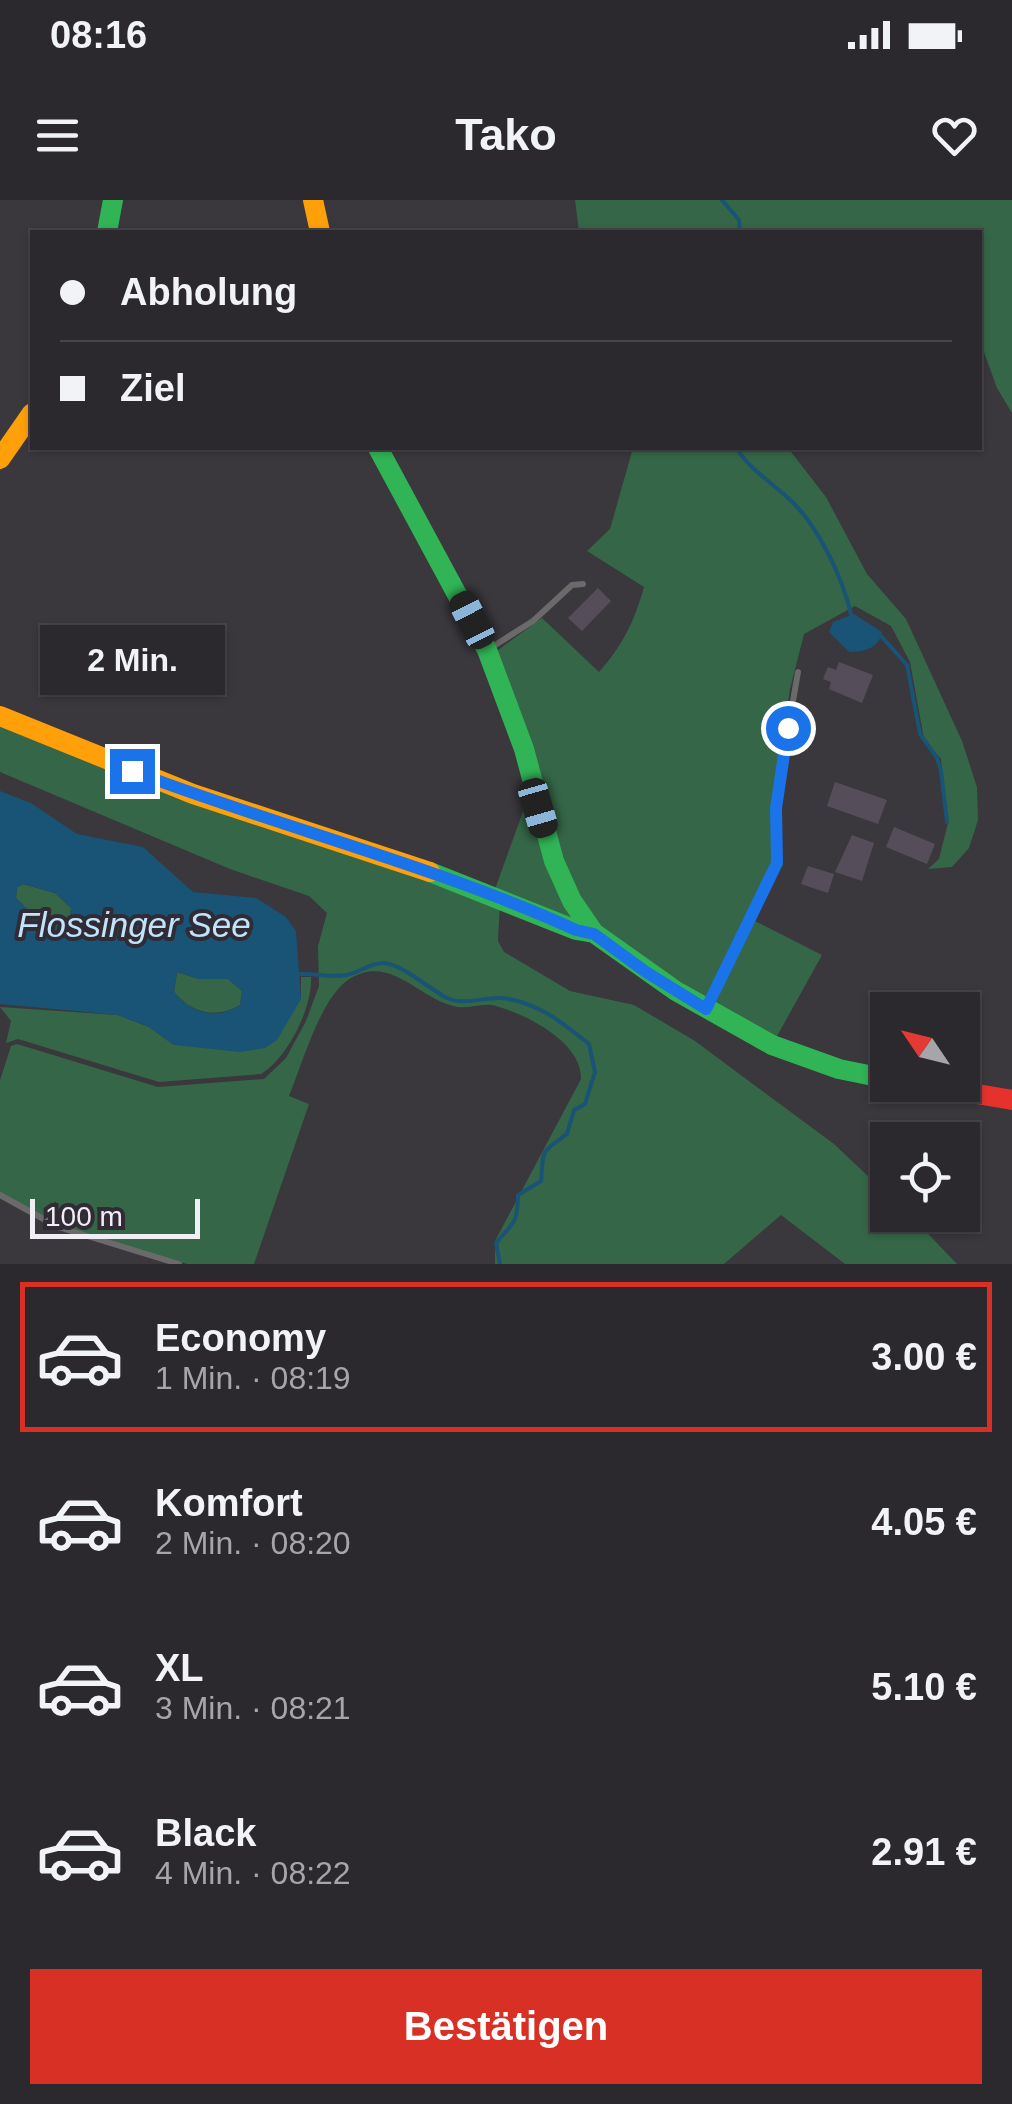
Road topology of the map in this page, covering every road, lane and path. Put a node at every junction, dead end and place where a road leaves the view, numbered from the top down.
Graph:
1 (113, 200) edge
2 (313, 200) edge
3 (107, 230) edge
4 (320, 230) edge
5 (30, 416) edge
6 (379, 450) edge
7 (0, 459) edge
8 (583, 584) dead end
9 (487, 650) junction
10 (798, 672) dead end
11 (0, 716) edge
12 (594, 934) junction
13 (706, 1009) junction
14 (870, 1075) edge
15 (980, 1095) edge
16 (1012, 1100) edge
17 (0, 1195) edge
18 (179, 1264) edge

1 - 3 main road
2 - 4 main road
5 - 7 main road
6 - 9 main road
8 - 9 lane
9 - 12 main road
10 - 13 lane
11 - 12 main road
12 - 13 main road
13 - 14 main road
15 - 16 main road
17 - 18 lane

